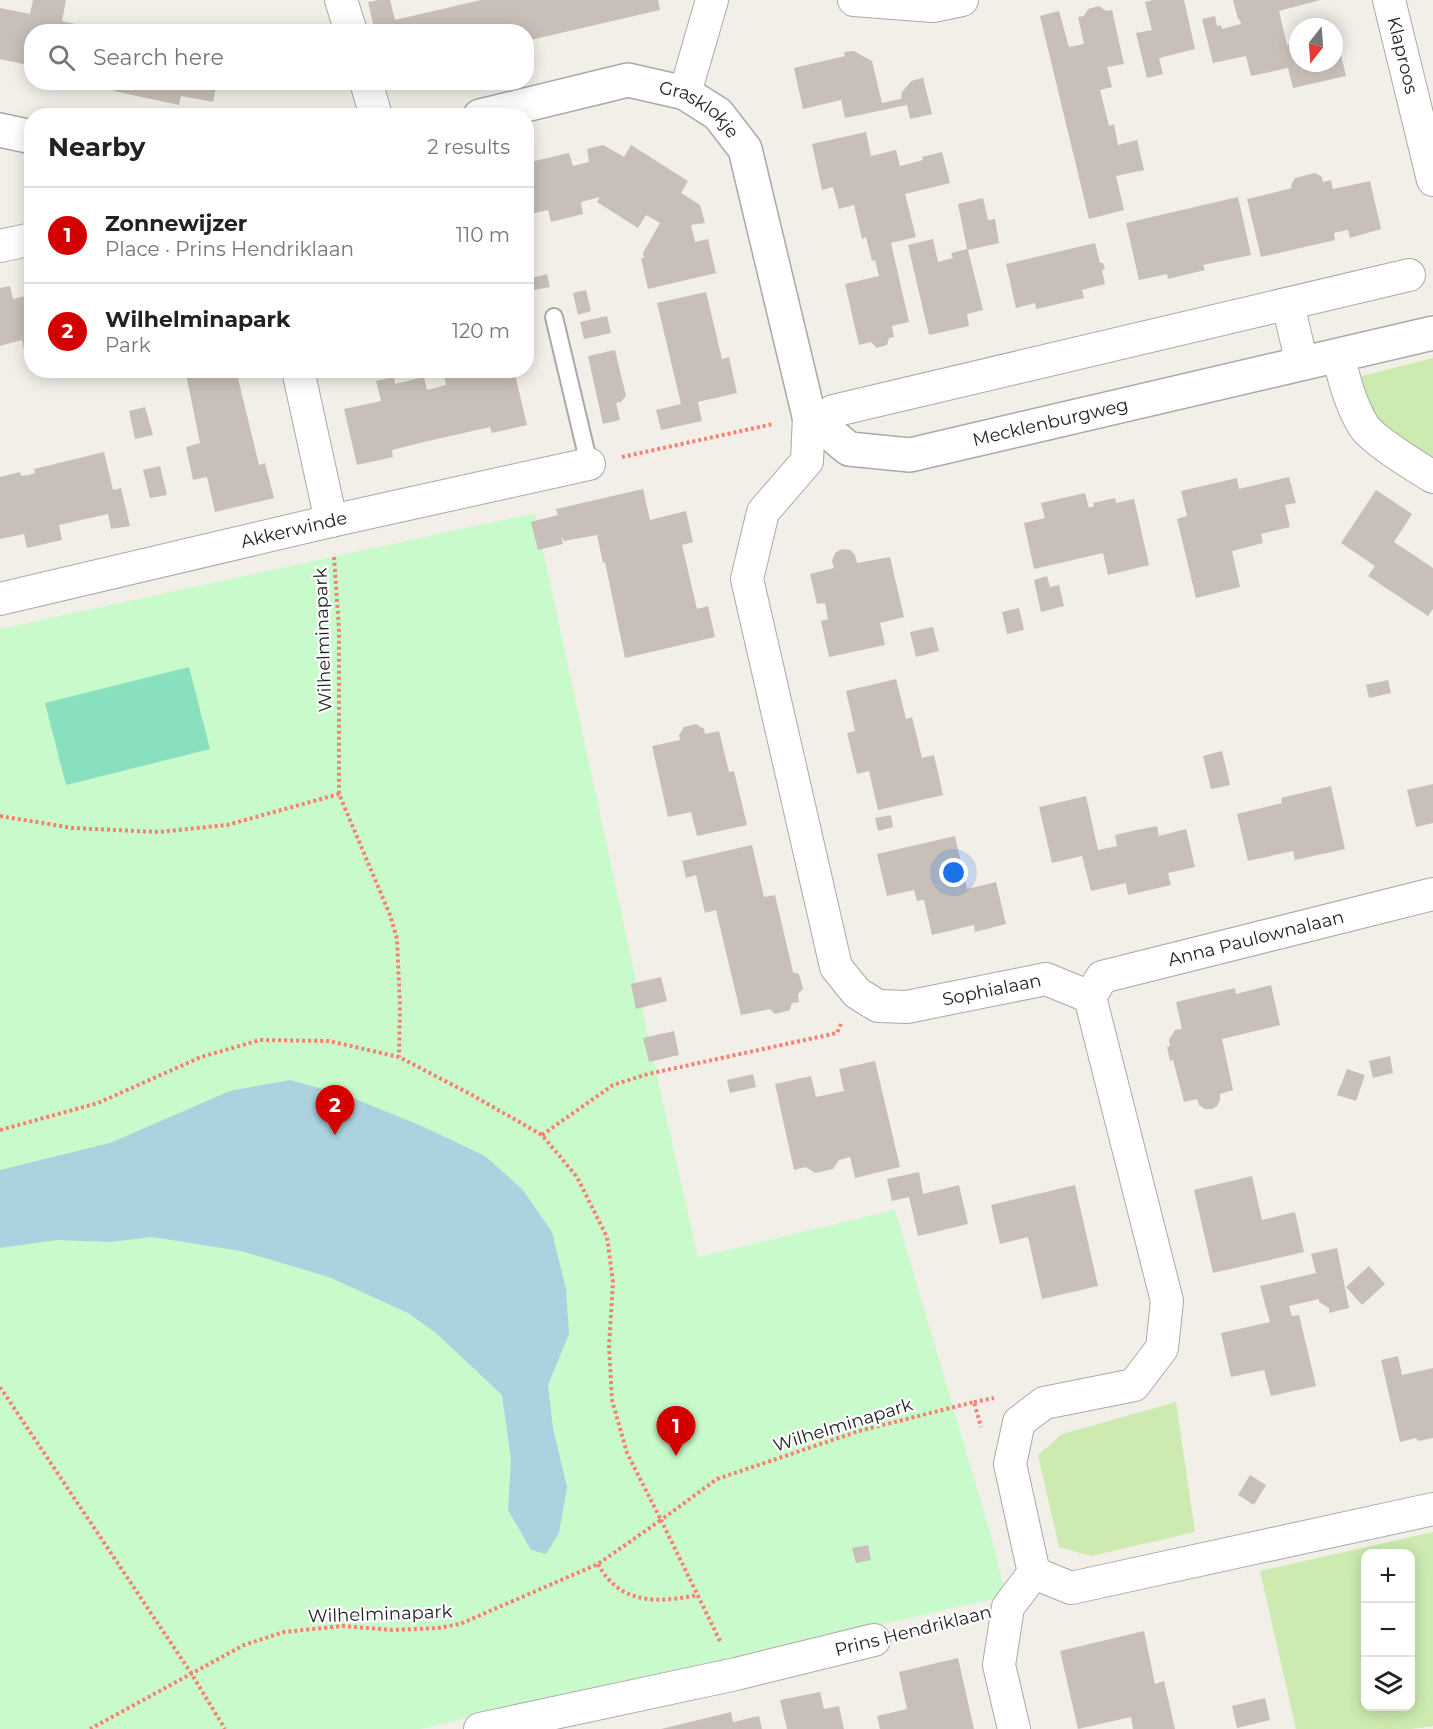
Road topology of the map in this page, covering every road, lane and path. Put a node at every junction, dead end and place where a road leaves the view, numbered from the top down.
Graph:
1 (341, 0) edge
2 (712, 0) edge
3 (854, 0) edge
4 (962, 0) edge
5 (1389, 0) edge
6 (348, 24) edge
7 (368, 90) edge
8 (685, 93) junction
9 (374, 108) edge
10 (513, 108) edge
11 (0, 130) edge
12 (24, 135) edge
13 (1433, 180) edge
14 (24, 241) edge
15 (0, 246) edge
16 (1409, 276) dead end
17 (1288, 304) junction
18 (554, 317) dead end
19 (1433, 333) edge
20 (1338, 355) junction
21 (1302, 364) junction
22 (300, 378) edge
23 (821, 413) junction
24 (589, 464) junction
25 (1433, 477) edge
26 (331, 521) junction
27 (0, 599) edge
28 (339, 794) junction
29 (0, 816) edge
30 (1433, 894) edge
31 (857, 993) junction
32 (1090, 998) junction
33 (399, 1058) junction
34 (0, 1130) edge
35 (542, 1135) junction
36 (0, 1387) edge
37 (1010, 1464) junction
38 (1433, 1509) edge
39 (661, 1520) junction
40 (598, 1564) junction
41 (1034, 1573) junction
42 (698, 1595) junction
43 (1008, 1607) junction
44 (874, 1640) joint
45 (191, 1673) junction
46 (736, 1674) junction
47 (90, 1729) edge
48 (225, 1729) edge
49 (480, 1729) edge
50 (1014, 1729) edge

1 - 6 street
2 - 8 street
3 - 4 street
5 - 13 street, Klaproos
7 - 9 street
8 - 10 street, Grasklokje
8 - 23 street, Grasklokje
11 - 12 street
14 - 15 street
16 - 17 street
17 - 21 street
17 - 23 street
18 - 24 lane
19 - 20 street, Mecklenburgweg
20 - 21 street, Mecklenburgweg
20 - 25 street
21 - 23 street, Mecklenburgweg
22 - 26 street
23 - 24 path
23 - 31 street, Sophialaan
24 - 26 street, Akkerwinde
26 - 27 street, Akkerwinde
26 - 28 path, Wilhelminapark
28 - 29 path
28 - 33 path, Wilhelminapark
30 - 32 street, Anna Paulownalaan
31 - 32 street, Sophialaan
31 - 35 path
32 - 37 street
33 - 34 path
33 - 35 path
35 - 39 path
36 - 45 path
37 - 39 path, Wilhelminapark
37 - 41 street
38 - 41 street
39 - 40 path, Wilhelminapark
39 - 42 path
40 - 42 path
40 - 45 path, Wilhelminapark
41 - 43 street, Prins Hendriklaan
42 - 46 path
43 - 44 path, Prins Hendriklaan
43 - 50 street
44 - 46 street, Prins Hendriklaan
45 - 47 path, Wilhelminapark
45 - 48 path
46 - 49 street, Prins Hendriklaan

